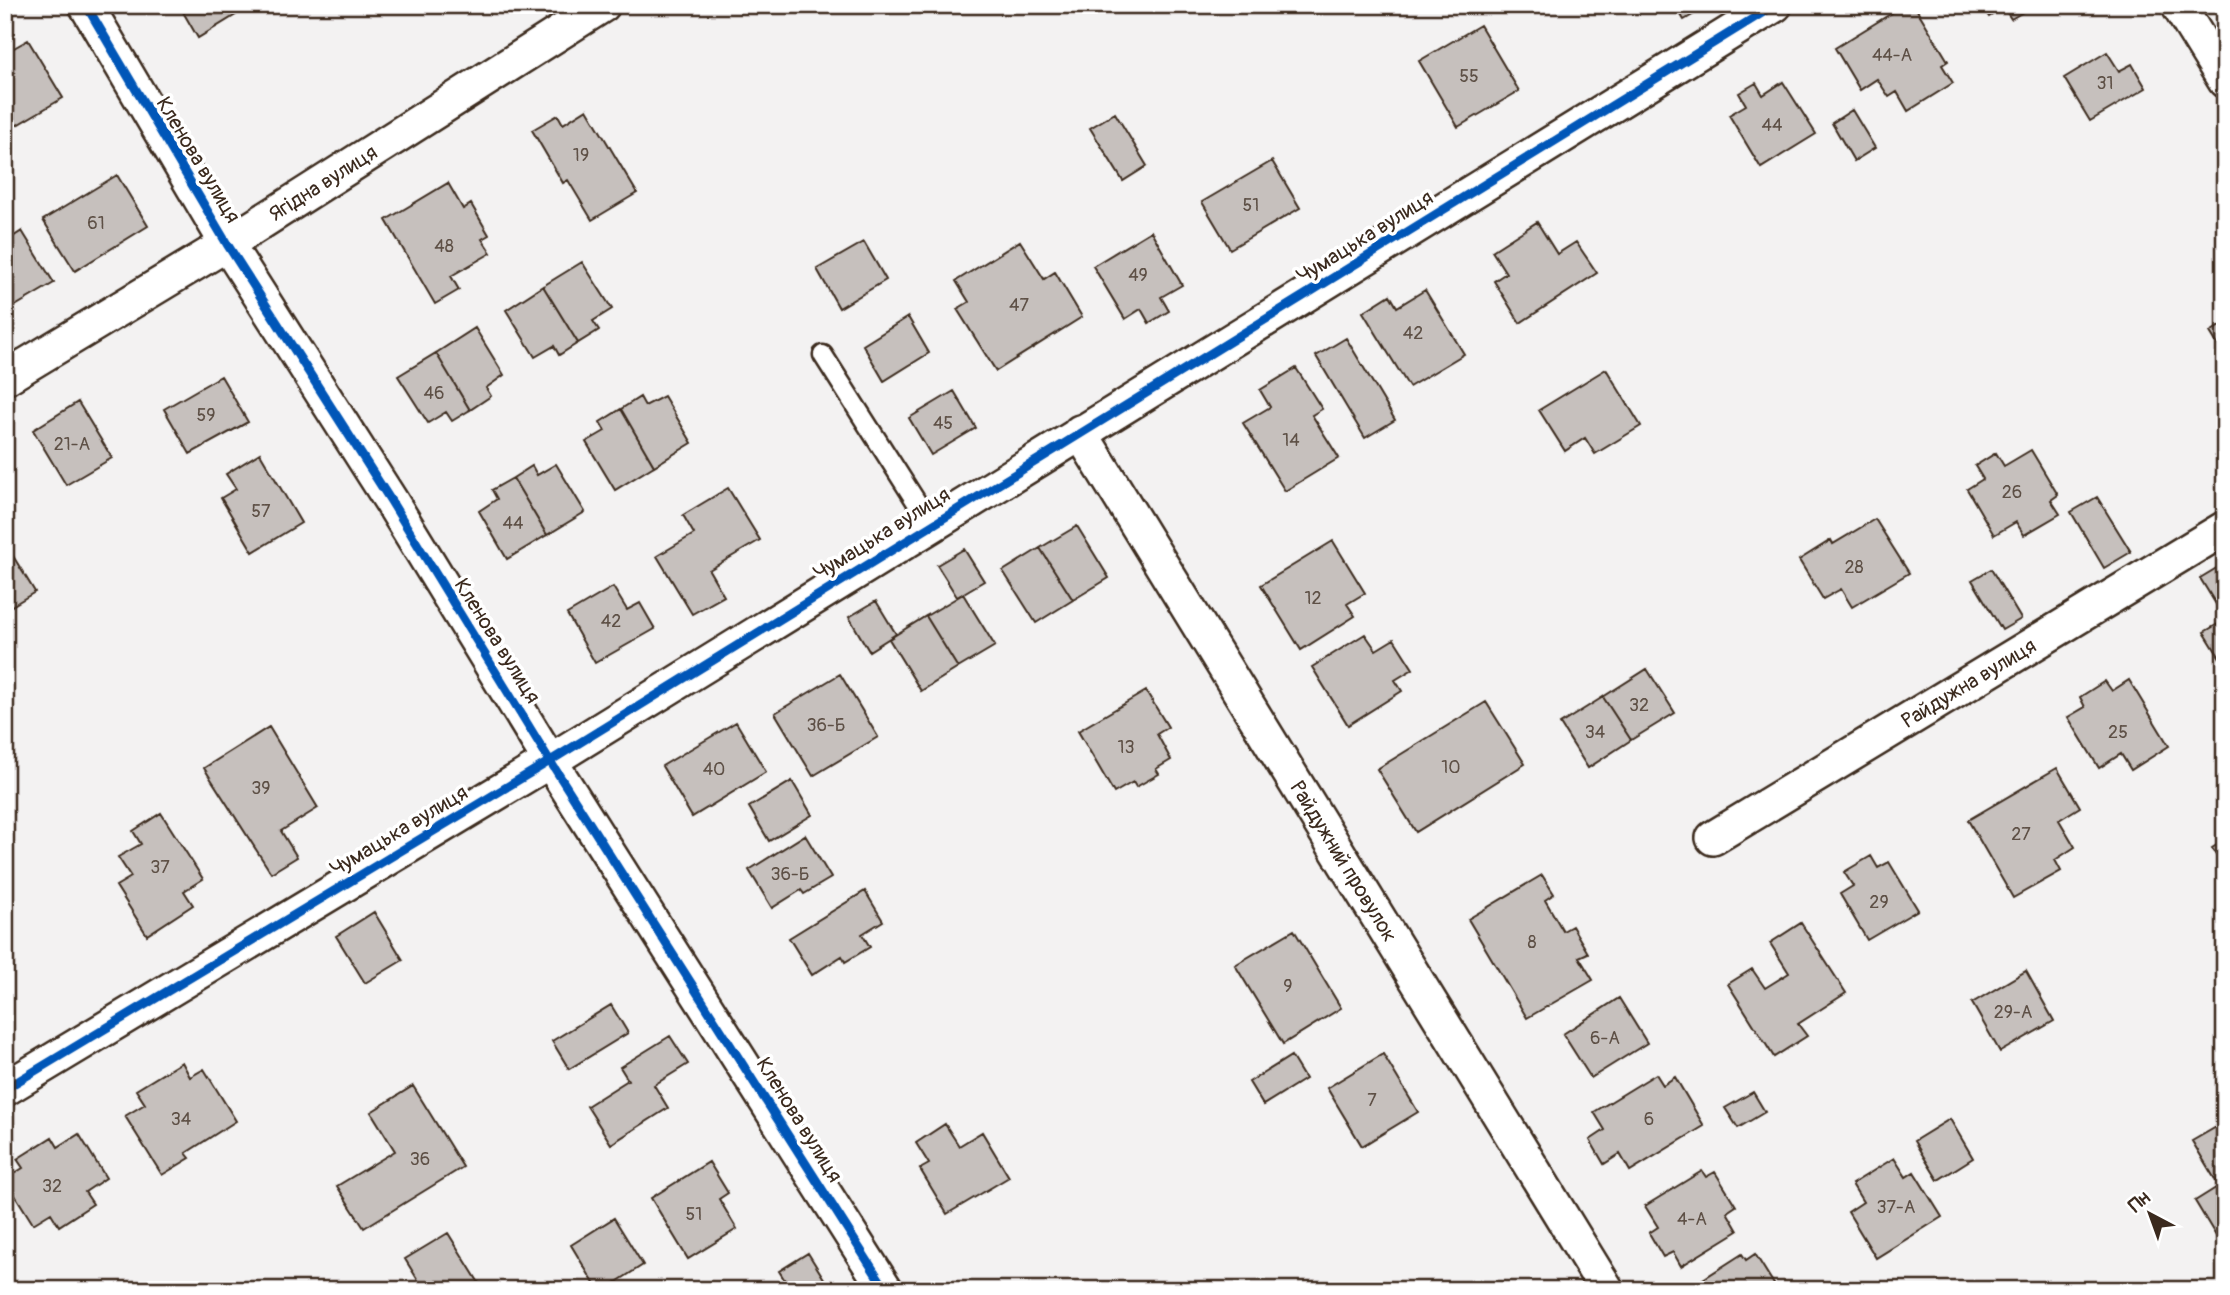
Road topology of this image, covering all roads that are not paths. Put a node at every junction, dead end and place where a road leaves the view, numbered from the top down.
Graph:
1 (86, 5) edge
2 (603, 5) edge
3 (1775, 5) edge
4 (2178, 5) edge
5 (2225, 81) edge
6 (227, 244) junction
7 (824, 355) dead end
8 (5, 378) edge
9 (1080, 432) junction
10 (930, 525) junction
11 (2225, 528) edge
12 (550, 761) junction
13 (1713, 838) dead end
14 (5, 1089) edge
15 (886, 1290) edge
16 (1607, 1290) edge

1 - 6 street, Кленова вулиця
2 - 6 street, Ягідна вулиця
3 - 9 street, Чумацька вулиця
4 - 5 street
6 - 8 street, Ягідна вулиця
6 - 12 street, Кленова вулиця
7 - 10 lane
9 - 10 street, Чумацька вулиця
9 - 16 street, Райдужний провулок
10 - 12 street, Чумацька вулиця
11 - 13 street, Райдужна вулиця
12 - 14 street, Чумацька вулиця
12 - 15 street, Кленова вулиця

